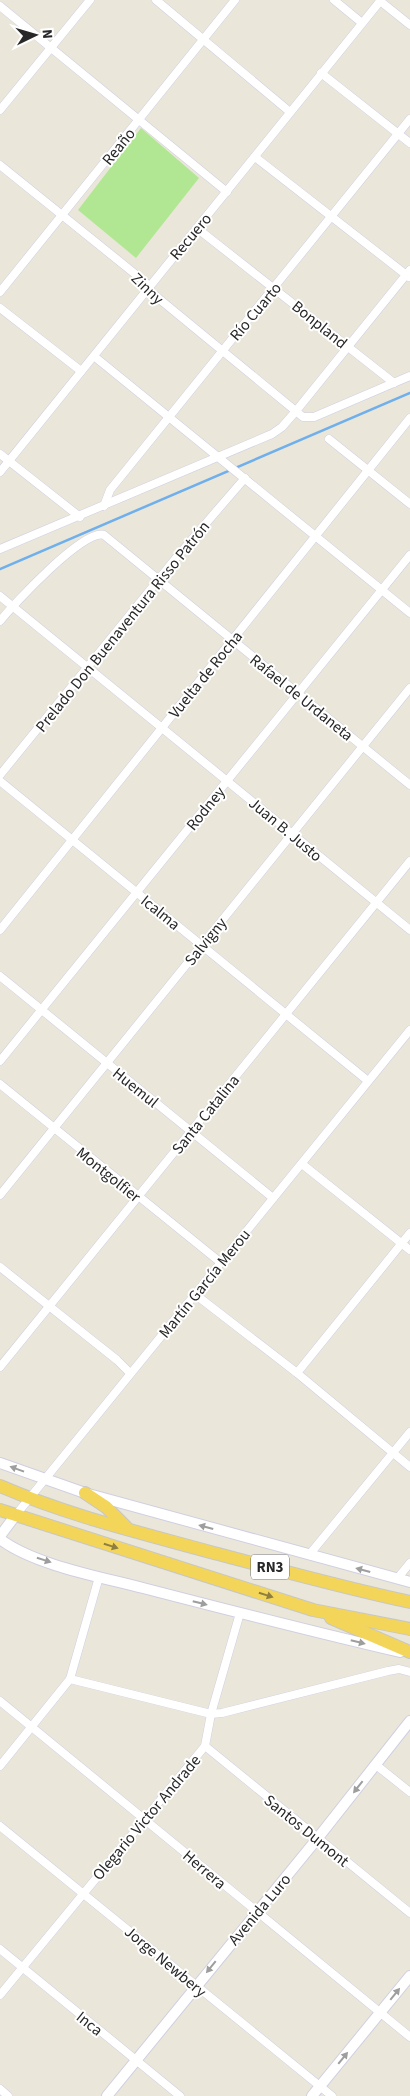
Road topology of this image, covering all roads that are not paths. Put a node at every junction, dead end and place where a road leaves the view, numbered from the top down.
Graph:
1 (90, 0) edge
2 (156, 0) edge
3 (235, 0) edge
4 (334, 0) edge
5 (380, 1) edge
6 (0, 6) edge
7 (362, 23) junction
8 (410, 25) edge
9 (205, 40) junction
10 (52, 47) junction
11 (321, 73) junction
12 (0, 110) edge
13 (290, 112) junction
14 (139, 119) junction
15 (410, 119) edge
16 (398, 134) junction
17 (410, 143) edge
18 (255, 157) junction
19 (0, 165) edge
20 (227, 192) junction
21 (62, 216) junction
22 (331, 216) junction
23 (198, 228) junction
24 (409, 274) edge
25 (148, 288) junction
26 (275, 288) junction
27 (0, 292) edge
28 (0, 308) edge
29 (349, 347) junction
30 (222, 351) junction
31 (94, 357) junction
32 (81, 371) junction
33 (410, 376) edge
34 (394, 383) junction
35 (296, 412) junction
36 (168, 417) junction
37 (410, 418) edge
38 (329, 439) dead end
39 (0, 454) edge
40 (220, 456) junction
41 (9, 461) junction
42 (369, 471) junction
43 (0, 472) edge
44 (245, 478) junction
45 (410, 504) edge
46 (104, 506) junction
47 (80, 517) junction
48 (316, 536) junction
49 (0, 549) edge
50 (410, 554) edge
51 (158, 580) junction
52 (381, 590) junction
53 (0, 596) edge
54 (12, 606) junction
55 (410, 613) edge
56 (0, 621) edge
57 (232, 640) junction
58 (88, 668) junction
59 (410, 688) edge
60 (298, 694) junction
61 (163, 727) junction
62 (363, 746) junction
63 (0, 775) edge
64 (227, 780) junction
65 (0, 781) edge
66 (410, 785) edge
67 (291, 834) junction
68 (72, 839) junction
69 (410, 861) edge
70 (136, 893) junction
71 (375, 902) junction
72 (0, 930) edge
73 (410, 930) edge
74 (202, 946) junction
75 (0, 976) edge
76 (41, 1010) junction
77 (286, 1014) junction
78 (410, 1031) edge
79 (0, 1061) edge
80 (106, 1063) junction
81 (368, 1081) junction
82 (0, 1084) edge
83 (55, 1129) junction
84 (191, 1131) junction
85 (302, 1164) junction
86 (0, 1195) edge
87 (138, 1197) junction
88 (273, 1198) junction
89 (410, 1233) edge
90 (402, 1243) junction
91 (410, 1250) edge
92 (220, 1262) junction
93 (0, 1267) edge
94 (196, 1295) junction
95 (50, 1306) junction
96 (0, 1367) edge
97 (130, 1373) junction
98 (297, 1373) junction
99 (410, 1432) edge
100 (393, 1453) junction
101 (0, 1463) edge
102 (410, 1467) edge
103 (45, 1479) junction
104 (0, 1486) edge
105 (85, 1493) junction
106 (28, 1498) junction
107 (0, 1510) edge
108 (15, 1516) junction
109 (130, 1530) junction
110 (0, 1538) edge
111 (309, 1555) junction
112 (410, 1563) edge
113 (99, 1577) junction
114 (397, 1579) junction
115 (410, 1582) edge
116 (410, 1596) edge
117 (387, 1597) junction
118 (410, 1602) edge
119 (313, 1610) junction
120 (240, 1613) junction
121 (410, 1629) edge
122 (410, 1653) edge
123 (410, 1672) edge
124 (70, 1680) junction
125 (0, 1702) edge
126 (211, 1714) junction
127 (410, 1721) edge
128 (31, 1728) junction
129 (205, 1746) junction
130 (376, 1765) junction
131 (0, 1766) edge
132 (410, 1792) edge
133 (144, 1818) junction
134 (0, 1826) edge
135 (318, 1839) junction
136 (83, 1892) junction
137 (256, 1912) junction
138 (410, 1914) edge
139 (0, 1949) edge
140 (22, 1968) junction
141 (410, 1976) edge
142 (196, 1986) junction
143 (0, 1995) edge
144 (380, 2013) junction
145 (410, 2037) edge
146 (136, 2060) junction
147 (320, 2086) junction
148 (0, 2089) edge
149 (8, 2096) edge
150 (107, 2096) edge
151 (180, 2096) edge
152 (312, 2096) edge
153 (332, 2096) edge

1 - 10 street
2 - 9 street
3 - 9 street, Reaño
4 - 7 street
5 - 7 street, Recuero
5 - 8 street
6 - 10 street
7 - 11 street, Recuero
9 - 13 street
9 - 14 street, Reaño
10 - 12 street
10 - 14 street
11 - 13 street, Recuero
11 - 16 street
13 - 18 street, Recuero
14 - 20 street
14 - 21 street, Reaño
15 - 16 street, Río Cuarto
16 - 17 street
16 - 22 street, Río Cuarto
18 - 20 street, Recuero
18 - 22 street
19 - 21 street, Zinny
20 - 23 street, Recuero
21 - 25 street, Zinny
21 - 27 street, Reaño
22 - 24 street
22 - 26 street, Río Cuarto
23 - 25 street, Recuero
23 - 26 street, Bonpland
24 - 29 street
25 - 30 street, Zinny
25 - 31 street, Recuero
26 - 29 street, Bonpland
26 - 30 street, Río Cuarto
28 - 32 street
29 - 34 street, Bonpland
29 - 35 street
30 - 35 street, Zinny
30 - 36 street, Río Cuarto
31 - 32 street, Recuero
31 - 36 street
32 - 41 street, Recuero
33 - 34 street
34 - 35 street
35 - 40 street
36 - 40 street
36 - 46 street, Río Cuarto
37 - 42 street, Vuelta de Rocha
38 - 42 street
39 - 41 street
40 - 44 street
40 - 46 street
41 - 43 street, Recuero
41 - 47 street
42 - 45 street
42 - 48 street, Vuelta de Rocha
44 - 48 street
44 - 51 street, Prelado Don Buenaventura Risso Patrón
46 - 47 street
47 - 49 street
48 - 52 street
48 - 57 street, Vuelta de Rocha
50 - 52 street, Rodney
51 - 54 street, Rafael de Urdaneta
51 - 57 street, Rafael de Urdaneta
51 - 58 street, Prelado Don Buenaventura Risso Patrón
52 - 55 street
52 - 60 street, Rodney
53 - 54 street, Juan B. Justo
54 - 56 street
54 - 58 street, Juan B. Justo
57 - 60 street, Rafael de Urdaneta
57 - 61 street, Vuelta de Rocha
58 - 61 street, Juan B. Justo
58 - 63 street, Prelado Don Buenaventura Risso Patrón
59 - 62 street, Salvigny
60 - 62 street, Rafael de Urdaneta
60 - 64 street, Rodney
61 - 64 street, Juan B. Justo
61 - 68 street, Vuelta de Rocha
62 - 66 street, Rafael de Urdaneta
62 - 67 street, Salvigny
64 - 67 street, Juan B. Justo
64 - 70 street, Rodney
65 - 68 street, Icalma
67 - 71 street, Juan B. Justo
67 - 74 street, Salvigny
68 - 70 street, Icalma
68 - 72 street, Vuelta de Rocha
69 - 71 street, Santa Catalina
70 - 74 street, Icalma
70 - 76 street, Rodney
71 - 73 street, Juan B. Justo
71 - 77 street, Santa Catalina
74 - 77 street, Icalma
74 - 80 street, Salvigny
75 - 76 street, Huemul
76 - 79 street, Rodney
76 - 80 street, Huemul
77 - 81 street, Icalma
77 - 84 street, Santa Catalina
78 - 81 street, Martín García Merou
80 - 83 street, Salvigny
80 - 84 street, Huemul
81 - 85 street, Martín García Merou
82 - 83 street, Montgolfier
83 - 86 street, Salvigny
83 - 87 street, Montgolfier
84 - 87 street, Santa Catalina
84 - 88 street, Huemul
85 - 88 street, Martín García Merou
85 - 90 street
87 - 92 street, Montgolfier
87 - 95 street, Santa Catalina
88 - 92 street, Martín García Merou
89 - 90 street
90 - 91 street
90 - 98 street
92 - 94 street, Martín García Merou
93 - 95 street
94 - 97 street, Martín García Merou
94 - 98 street
95 - 96 street, Santa Catalina
95 - 97 street
97 - 103 street, Martín García Merou
98 - 100 street
99 - 100 street
100 - 102 street
100 - 111 street
103 -> 101 street
103 - 105 street
103 - 106 street, Martín García Merou
104 - 106 highway, RN3
105 - 109 highway
111 -> 105 street
106 - 108 street, Martín García Merou
106 - 109 highway, RN3
107 - 108 highway, RN3
108 - 110 street, Martín García Merou
108 -> 119 highway, RN3
109 - 117 highway, RN3
110 -> 113 street
114 -> 111 street
112 - 114 street
113 -> 120 street
113 - 124 street
114 - 115 street
116 - 117 highway
117 - 118 highway, RN3
119 - 121 highway, RN3
119 - 122 highway
120 -> 122 street
120 - 126 street, Olegario Victor Andrade
123 - 126 street
124 - 126 street
124 - 128 street
125 - 128 street, Herrera
126 - 129 street, Olegario Victor Andrade
127 - 130 street, Avenida Luro
128 - 131 street
128 - 133 street, Herrera
129 - 133 street, Olegario Victor Andrade
129 - 135 street, Santos Dumont
130 - 132 street
130 -> 135 street, Avenida Luro
133 - 136 street, Olegario Victor Andrade
133 - 137 street, Herrera
134 - 136 street, Jorge Newbery
135 - 137 street, Avenida Luro
135 - 138 street, Santos Dumont
136 - 140 street, Olegario Victor Andrade
136 - 142 street, Jorge Newbery
137 -> 142 street, Avenida Luro
137 - 144 street, Herrera
139 - 140 street, Inca
140 - 143 street, Olegario Victor Andrade
140 - 146 street, Inca
144 -> 141 street
142 - 146 street, Avenida Luro
142 - 147 street, Jorge Newbery
144 - 145 street, Herrera
147 -> 144 street
146 - 150 street, Avenida Luro
146 - 151 street, Inca
147 - 152 street
147 - 153 street, Jorge Newbery
148 - 149 street

